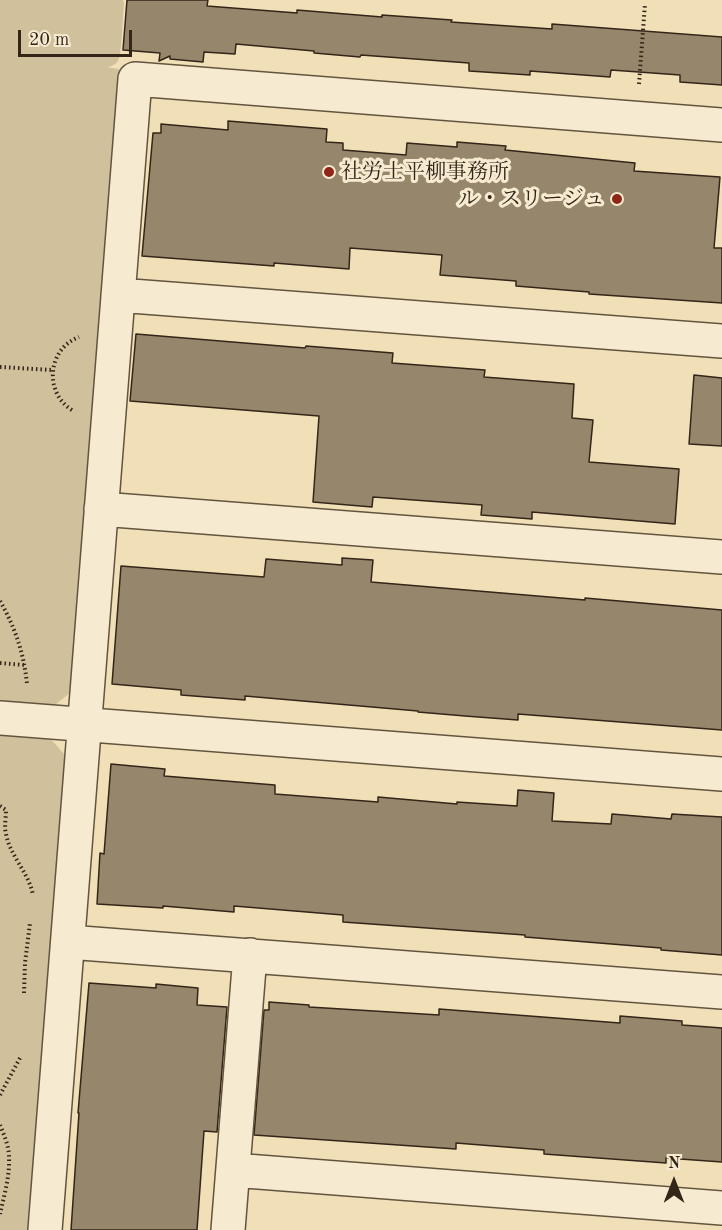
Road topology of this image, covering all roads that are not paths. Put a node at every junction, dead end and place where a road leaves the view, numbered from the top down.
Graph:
1 (722, 125) edge
2 (118, 295) junction
3 (722, 341) edge
4 (101, 509) junction
5 (722, 557) edge
6 (0, 718) edge
7 (85, 725) junction
8 (722, 774) edge
9 (68, 942) junction
10 (250, 956) junction
11 (722, 992) edge
12 (233, 1170) junction
13 (722, 1208) edge
14 (45, 1230) edge
15 (228, 1230) edge

1 - 2 street
2 - 3 street
2 - 4 street
4 - 5 street
4 - 7 street
6 - 7 street
7 - 8 street
7 - 9 street
9 - 10 street
9 - 14 street
10 - 11 street
10 - 12 street
12 - 13 street
12 - 15 street

